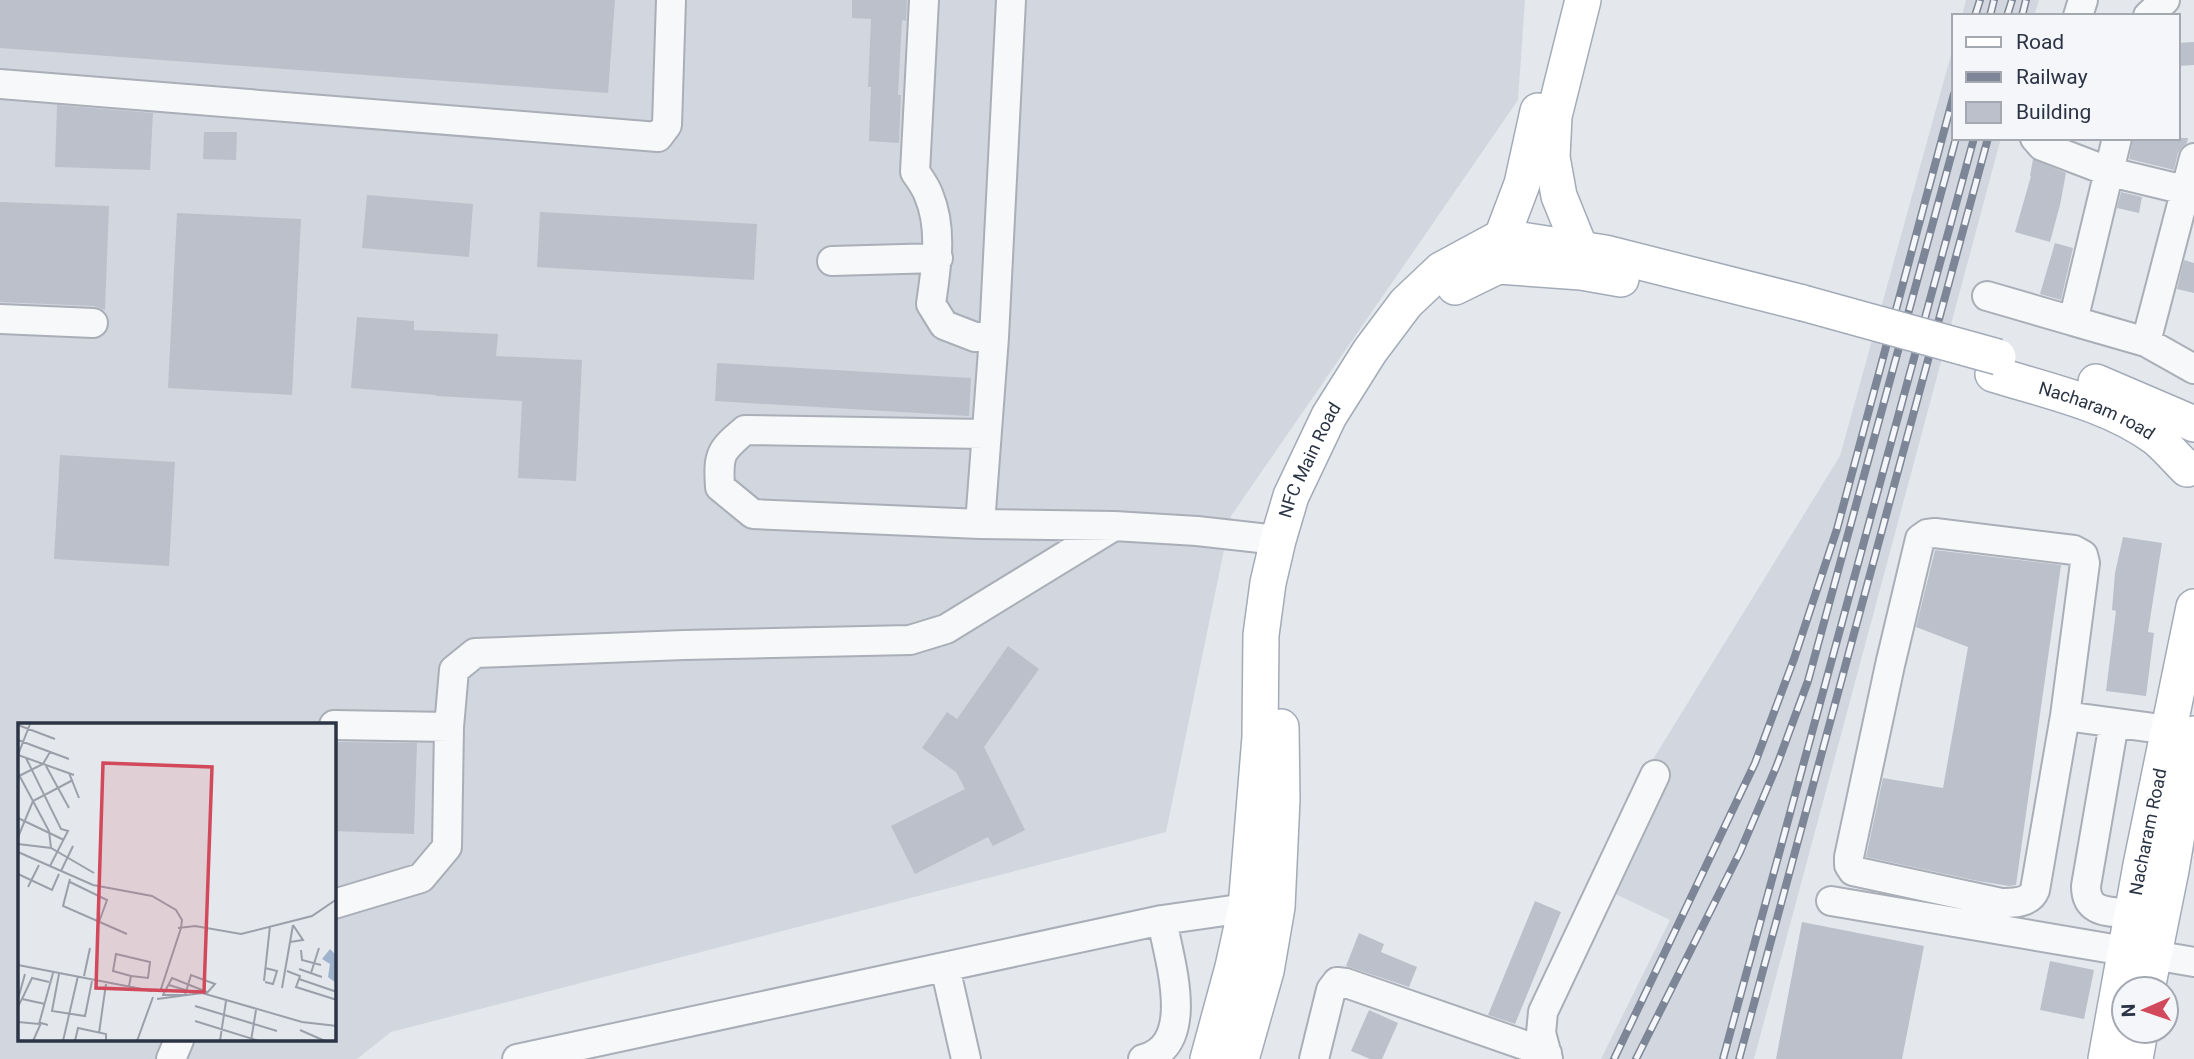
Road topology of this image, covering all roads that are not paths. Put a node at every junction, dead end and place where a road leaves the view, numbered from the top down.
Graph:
1 (671, 0) edge
2 (924, 0) edge
3 (1011, 0) edge
4 (1562, 0) edge
5 (1583, 0) edge
6 (2165, 0) edge
7 (2150, 14) edge
8 (0, 84) edge
9 (2037, 140) edge
10 (2117, 140) edge
11 (2194, 158) edge
12 (2110, 172) junction
13 (2189, 190) edge
14 (1500, 251) junction
15 (938, 258) junction
16 (1580, 260) junction
17 (832, 261) dead end
18 (1987, 296) dead end
19 (0, 319) edge
20 (2073, 321) junction
21 (93, 323) dead end
22 (994, 337) junction
23 (2146, 342) junction
24 (1996, 366) junction
25 (2194, 369) edge
26 (2194, 424) edge
27 (985, 434) junction
28 (2192, 469) edge
29 (980, 524) junction
30 (1114, 526) junction
31 (1279, 540) junction
32 (2194, 607) edge
33 (2065, 716) junction
34 (2114, 723) junction
35 (336, 725) edge
36 (449, 727) junction
37 (2182, 728) edge
38 (1655, 775) dead end
39 (2189, 790) edge
40 (1830, 901) dead end
41 (336, 903) edge
42 (1246, 908) junction
43 (2132, 914) junction
44 (1162, 920) junction
45 (2139, 953) junction
46 (2194, 962) edge
47 (945, 967) junction
48 (2144, 975) edge
49 (178, 1042) edge
50 (1547, 1056) edge
51 (171, 1059) edge
52 (517, 1059) edge
53 (966, 1059) edge
54 (1143, 1059) edge
55 (1208, 1059) edge
56 (1241, 1059) edge
57 (1314, 1059) edge
58 (2106, 1059) edge

1 - 8 street
2 - 15 street
3 - 22 street
4 - 14 main road
5 - 16 main road
6 - 7 street
9 - 12 street
10 - 12 street
11 - 13 street
12 - 13 street
12 - 20 street
13 - 23 street
14 - 16 main road
14 - 31 main road, NFC Main Road
14 - 56 main road, NFC Main Road
15 - 17 street
15 - 22 street
16 - 24 main road, bridge
18 - 20 street
19 - 21 street
20 - 23 street
22 - 27 street
23 - 25 street
24 - 26 main road, Nacharam road
24 - 28 main road, Nacharam road
27 - 29 street
27 - 29 street
29 - 30 street
30 - 31 street
30 - 36 street
31 - 42 main road, NFC Main Road
32 - 37 main road, Nacharam Road
33 - 33 street
33 - 34 street
34 - 37 street
34 - 43 street
35 - 36 street
36 - 41 street
37 - 39 main road, Nacharam Road
37 - 43 main road, Nacharam Road
38 - 50 street
39 - 45 main road, Nacharam Road
40 - 45 street
42 - 44 street
42 - 55 main road, NFC Main Road
43 - 45 main road, Nacharam Road
44 - 47 street
44 - 54 street
45 - 46 street
45 - 48 main road, Nacharam Road
45 - 58 main road, Nacharam Road
47 - 52 street
47 - 53 street
49 - 51 street
50 - 57 street

